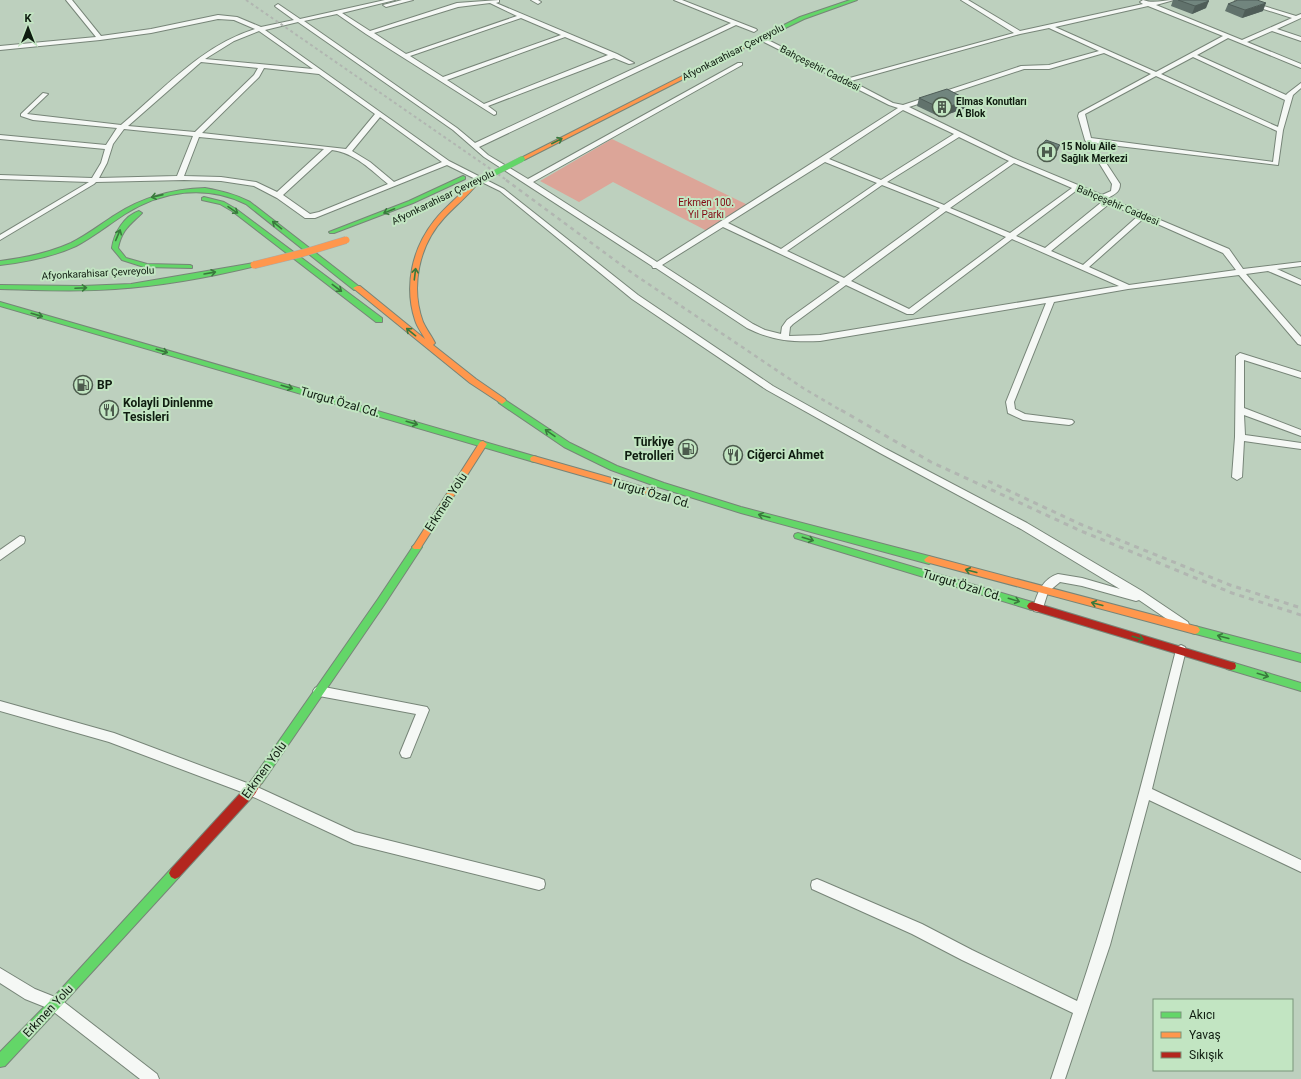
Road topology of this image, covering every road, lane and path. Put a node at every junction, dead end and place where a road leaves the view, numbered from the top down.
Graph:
1 (69, 0) edge
2 (392, 0) edge
3 (410, 0) edge
4 (502, 0) edge
5 (677, 0) edge
6 (835, 0) edge
7 (855, 0) edge
8 (964, 0) edge
9 (1139, 0) edge
10 (1170, 0) edge
11 (1238, 0) edge
12 (492, 3) junction
13 (1150, 4) junction
14 (278, 6) dead end
15 (340, 14) junction
16 (521, 16) junction
17 (1299, 17) edge
18 (296, 20) junction
19 (311, 20) dead end
20 (735, 23) junction
21 (1049, 26) junction
22 (260, 28) junction
23 (1272, 29) junction
24 (368, 33) junction
25 (1020, 33) junction
26 (760, 34) junction
27 (565, 35) junction
28 (1228, 36) junction
29 (100, 38) junction
30 (740, 38) dead end
31 (1301, 39) edge
32 (1243, 42) junction
33 (0, 48) edge
34 (1104, 51) junction
35 (615, 55) junction
36 (1193, 55) junction
37 (404, 56) junction
38 (198, 60) junction
39 (631, 63) dead end
40 (740, 64) dead end
41 (262, 66) junction
42 (1301, 66) edge
43 (320, 72) junction
44 (1157, 74) junction
45 (854, 79) junction
46 (442, 80) junction
47 (846, 81) junction
48 (1301, 85) edge
49 (45, 94) dead end
50 (1289, 99) junction
51 (483, 106) junction
52 (904, 106) junction
53 (494, 113) dead end
54 (379, 114) junction
55 (122, 127) junction
56 (1280, 130) junction
57 (196, 134) junction
58 (959, 134) junction
59 (0, 137) edge
60 (1088, 140) junction
61 (475, 146) junction
62 (109, 147) junction
63 (330, 148) junction
64 (348, 151) junction
65 (502, 157) dead end
66 (824, 159) junction
67 (1014, 160) junction
68 (447, 162) junction
69 (0, 178) edge
70 (180, 178) junction
71 (93, 180) junction
72 (528, 182) junction
73 (475, 183) junction
74 (881, 183) junction
75 (392, 184) junction
76 (1077, 187) junction
77 (278, 195) junction
78 (450, 196) dead end
79 (1105, 199) junction
80 (945, 208) junction
81 (1143, 215) junction
82 (723, 224) junction
83 (328, 233) dead end
84 (1011, 236) junction
85 (0, 238) edge
86 (312, 238) dead end
87 (349, 238) dead end
88 (268, 250) dead end
89 (782, 251) junction
90 (1046, 251) junction
91 (1301, 258) edge
92 (0, 263) edge
93 (1301, 264) edge
94 (1260, 265) junction
95 (656, 266) junction
96 (1084, 268) junction
97 (1270, 269) junction
98 (1240, 271) junction
99 (138, 273) dead end
100 (845, 281) junction
101 (1301, 283) edge
102 (0, 287) edge
103 (1128, 287) junction
104 (1051, 300) junction
105 (0, 304) edge
106 (386, 325) dead end
107 (784, 338) junction
108 (1301, 342) edge
109 (434, 350) junction
110 (424, 354) dead end
111 (1301, 376) edge
112 (1240, 410) junction
113 (500, 411) dead end
114 (1069, 422) dead end
115 (533, 433) dead end
116 (1301, 433) edge
117 (1240, 437) junction
118 (483, 444) junction
119 (1301, 446) edge
120 (1238, 476) dead end
121 (650, 492) junction
122 (666, 497) dead end
123 (688, 503) dead end
124 (757, 524) dead end
125 (787, 533) dead end
126 (20, 540) dead end
127 (0, 556) edge
128 (1044, 590) junction
129 (1147, 600) junction
130 (1038, 608) junction
131 (1189, 628) junction
132 (1181, 650) junction
133 (1301, 658) edge
134 (1301, 687) edge
135 (319, 691) junction
136 (0, 706) edge
137 (406, 753) dead end
138 (251, 790) junction
139 (1145, 792) junction
140 (1301, 866) edge
141 (539, 884) dead end
142 (817, 885) dead end
143 (0, 974) edge
144 (55, 1004) junction
145 (1082, 1010) junction
146 (0, 1061) edge
147 (152, 1079) edge
148 (1058, 1079) edge

1 - 29 street
2 - 18 street
3 - 15 street
4 - 12 street
5 - 20 street
6 - 26 main road, Afyonkarahisar Çevreyolu
7 - 26 main road, Afyonkarahisar Çevreyolu
8 - 25 street
9 - 13 street
10 - 13 street
11 - 17 street
12 - 16 street
12 - 24 street
13 - 21 street
13 - 28 street
14 - 18 street
15 - 19 street
15 - 24 street
16 - 27 street
16 - 37 street
17 - 23 street
18 - 22 street
18 - 61 street
20 - 26 street
20 - 61 street
21 - 25 street
21 - 34 street
22 - 29 street
22 - 38 street
22 - 43 street
23 - 31 street
23 - 32 street
24 - 37 street
25 - 45 street
26 - 30 main road, Afyonkarahisar Çevreyolu
26 - 45 street, Bahçeşehir Caddesi
26 - 47 street, Bahçeşehir Caddesi
73 -> 26 main road, Afyonkarahisar Çevreyolu, bridge
27 - 35 street
27 - 46 street
28 - 32 street
28 - 36 street
29 - 33 street
32 - 42 street
34 - 44 street
34 - 52 street
35 - 39 street
35 - 51 street
36 - 44 street
36 - 50 street
37 - 46 street
38 - 41 street
38 - 55 street
40 - 72 street
41 - 43 street
41 - 57 street
43 - 54 street
44 - 56 street
44 - 60 street
45 - 47 street
45 - 52 street, Bahçeşehir Caddesi
46 - 51 street
47 - 52 street, Bahçeşehir Caddesi
48 - 50 street
49 - 55 street
50 - 56 street
51 - 53 street
52 - 58 street, Bahçeşehir Caddesi
52 - 66 street
54 - 64 street
54 - 68 street
55 - 57 street
55 - 62 street
56 - 60 street
57 - 63 street
57 - 70 street
58 - 67 street, Bahçeşehir Caddesi
58 - 74 street
59 - 62 street
60 - 79 street
61 - 72 street
62 - 71 street
63 - 64 street
63 - 77 street
64 - 75 street
65 -> 83 main road, Afyonkarahisar Çevreyolu
66 - 74 street
66 - 82 street
67 - 76 street, Bahçeşehir Caddesi
67 - 80 street
68 - 75 street
68 - 129 street
69 - 71 street
70 - 71 street
70 - 77 street
71 - 85 street
72 - 95 street
73 - 78 main road, Afyonkarahisar Çevreyolu
109 -> 73 main road
74 - 80 street
74 - 89 street
75 - 77 street
76 - 79 street, Bahçeşehir Caddesi
76 - 84 street
79 - 81 street, Bahçeşehir Caddesi
79 - 90 street
80 - 84 street
80 - 100 street
81 - 96 street
81 - 98 street, Bahçeşehir Caddesi
82 - 89 street
82 - 95 street
84 - 90 street
84 - 100 street
86 - 88 main road
102 -> 87 main road, Afyonkarahisar Çevreyolu, bridge
89 - 100 street
90 - 96 street
91 - 94 street
109 -> 92 main road, Turgut Özal Cd.
93 - 97 street
94 - 97 street
94 - 98 street
95 - 107 street
96 - 103 street
97 - 98 street
97 - 101 street
98 - 103 street
98 - 108 street, Bahçeşehir Caddesi
99 -> 106 main road, Afyonkarahisar Çevreyolu
100 - 107 street
103 - 104 street
104 - 107 street
104 - 114 street
105 -> 118 main road, Turgut Özal Cd.
128 -> 109 main road, Turgut Özal Cd.
110 - 113 main road
111 - 112 street
112 - 116 street
112 - 117 street
115 - 121 main road
117 - 119 street
117 - 120 street
118 - 121 main road, Turgut Özal Cd.
118 - 135 main road, Erkmen Yolu
121 - 122 main road, Turgut Özal Cd.
123 - 124 main road, Turgut Özal Cd.
125 -> 130 main road, Turgut Özal Cd.
126 - 127 street
128 - 129 street
128 - 130 street
131 -> 128 main road, Turgut Özal Cd.
129 - 131 street
130 -> 132 main road, Turgut Özal Cd.
133 -> 131 main road, Turgut Özal Cd.
132 -> 134 main road, Turgut Özal Cd.
132 - 139 street
135 - 137 street
135 - 138 main road, Erkmen Yolu
136 - 138 street
138 - 141 street
138 - 144 main road, Erkmen Yolu
139 - 140 street
139 - 145 street
142 - 145 street
143 - 144 street
144 - 146 main road, Erkmen Yolu
144 - 147 street
145 - 148 street

